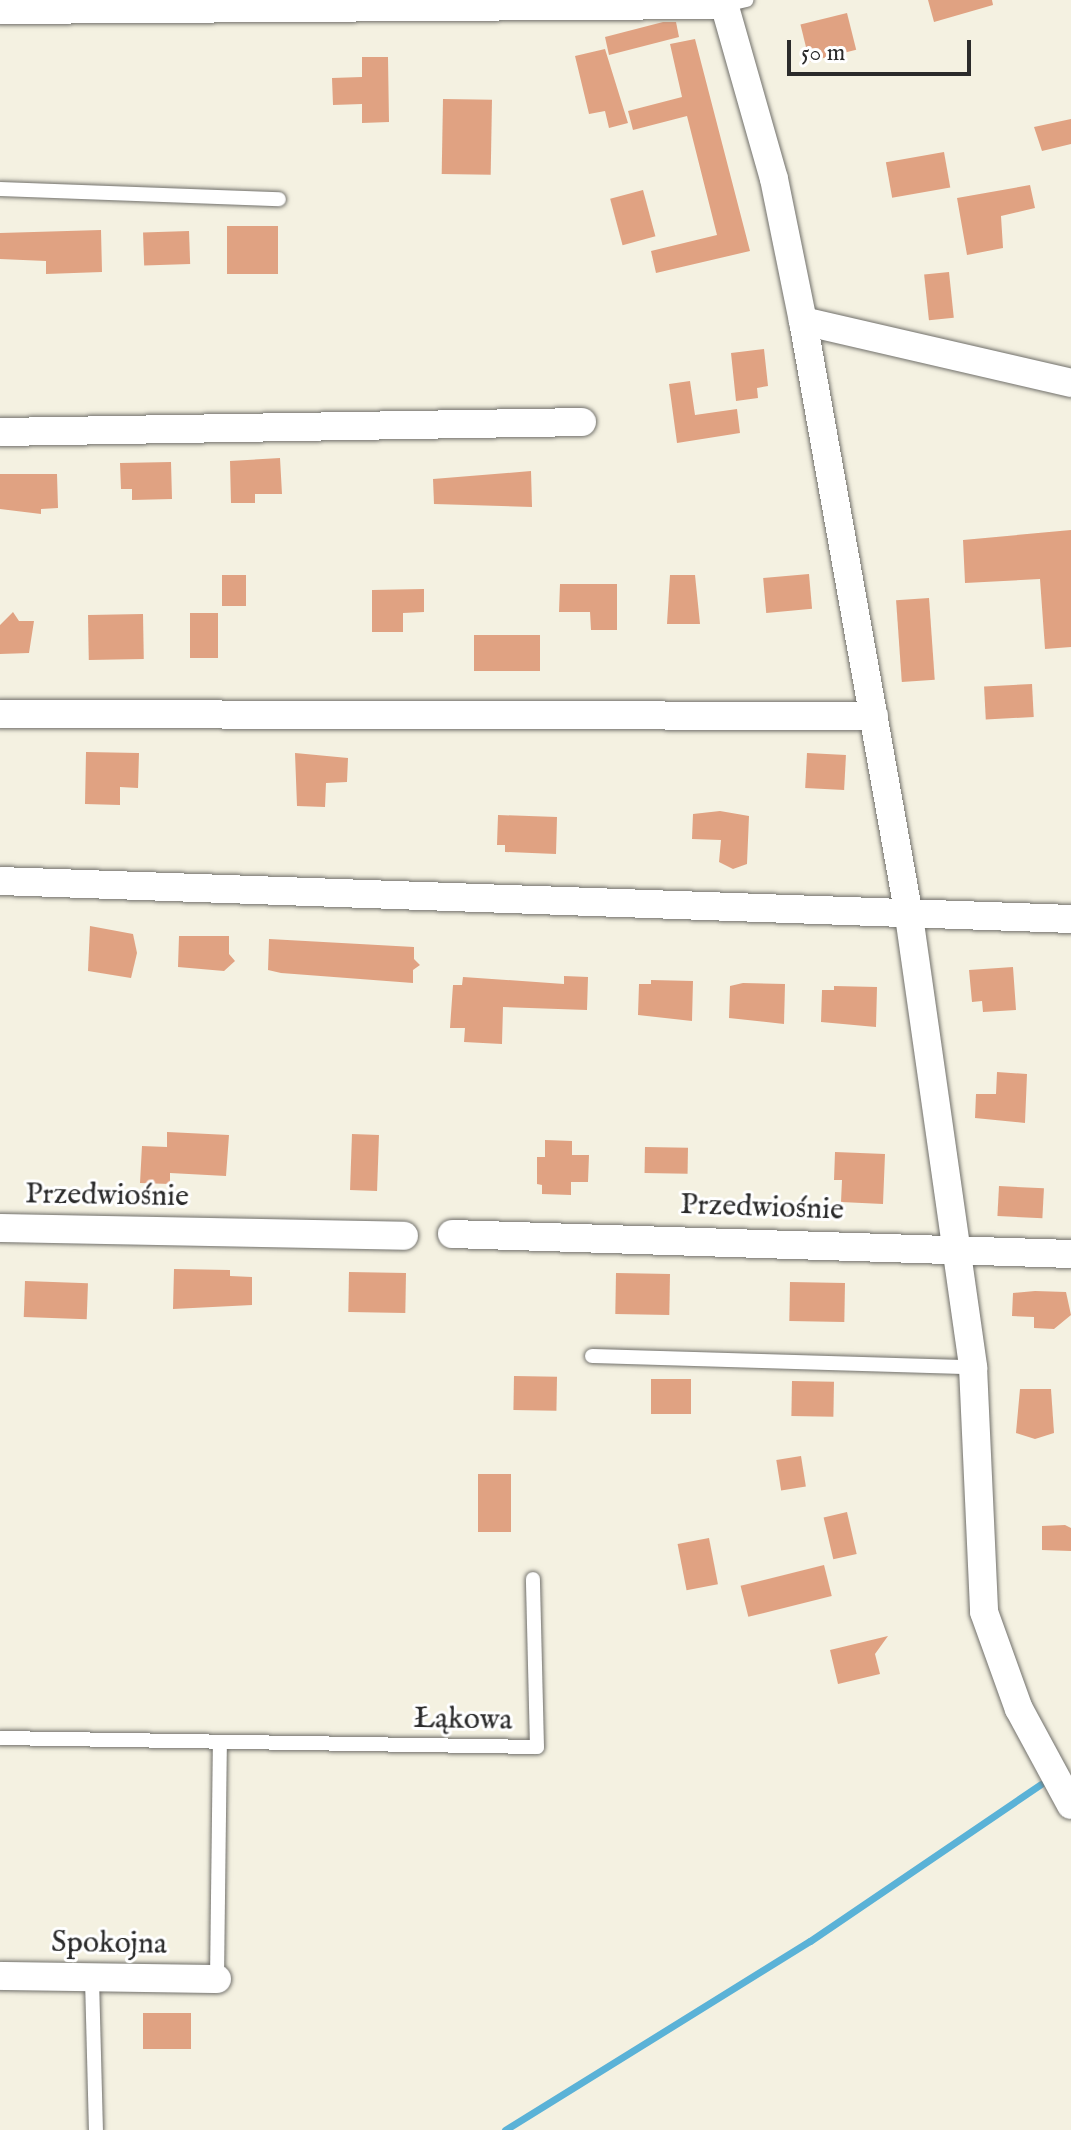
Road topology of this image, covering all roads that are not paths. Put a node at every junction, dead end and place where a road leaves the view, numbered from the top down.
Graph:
1 (731, 2) edge
2 (0, 10) edge
3 (0, 189) edge
4 (279, 199) dead end
5 (803, 321) junction
6 (1071, 383) edge
7 (582, 422) dead end
8 (0, 432) edge
9 (0, 714) edge
10 (874, 716) junction
11 (0, 881) edge
12 (909, 916) junction
13 (1071, 919) edge
14 (0, 1228) edge
15 (452, 1234) dead end
16 (404, 1236) dead end
17 (958, 1248) junction
18 (1071, 1254) edge
19 (592, 1356) dead end
20 (973, 1367) junction
21 (533, 1579) dead end
22 (0, 1738) edge
23 (220, 1743) junction
24 (1071, 1805) edge
25 (0, 1976) edge
26 (92, 1979) junction
27 (217, 1979) joint
28 (96, 2130) edge

1 - 2 street
1 - 5 street
3 - 4 lane
5 - 6 street
5 - 10 street
7 - 8 street
9 - 10 street
10 - 12 street
11 - 12 street
12 - 13 street
12 - 17 street
14 - 16 street, Przedwiośnie
15 - 17 street, Przedwiośnie
17 - 18 street, Przedwiośnie
17 - 20 street
19 - 20 lane
20 - 24 street
21 - 23 lane, Łąkowa
22 - 23 lane, Łąkowa
23 - 27 lane
25 - 26 street, Spokojna
26 - 27 street, Spokojna
26 - 28 lane

